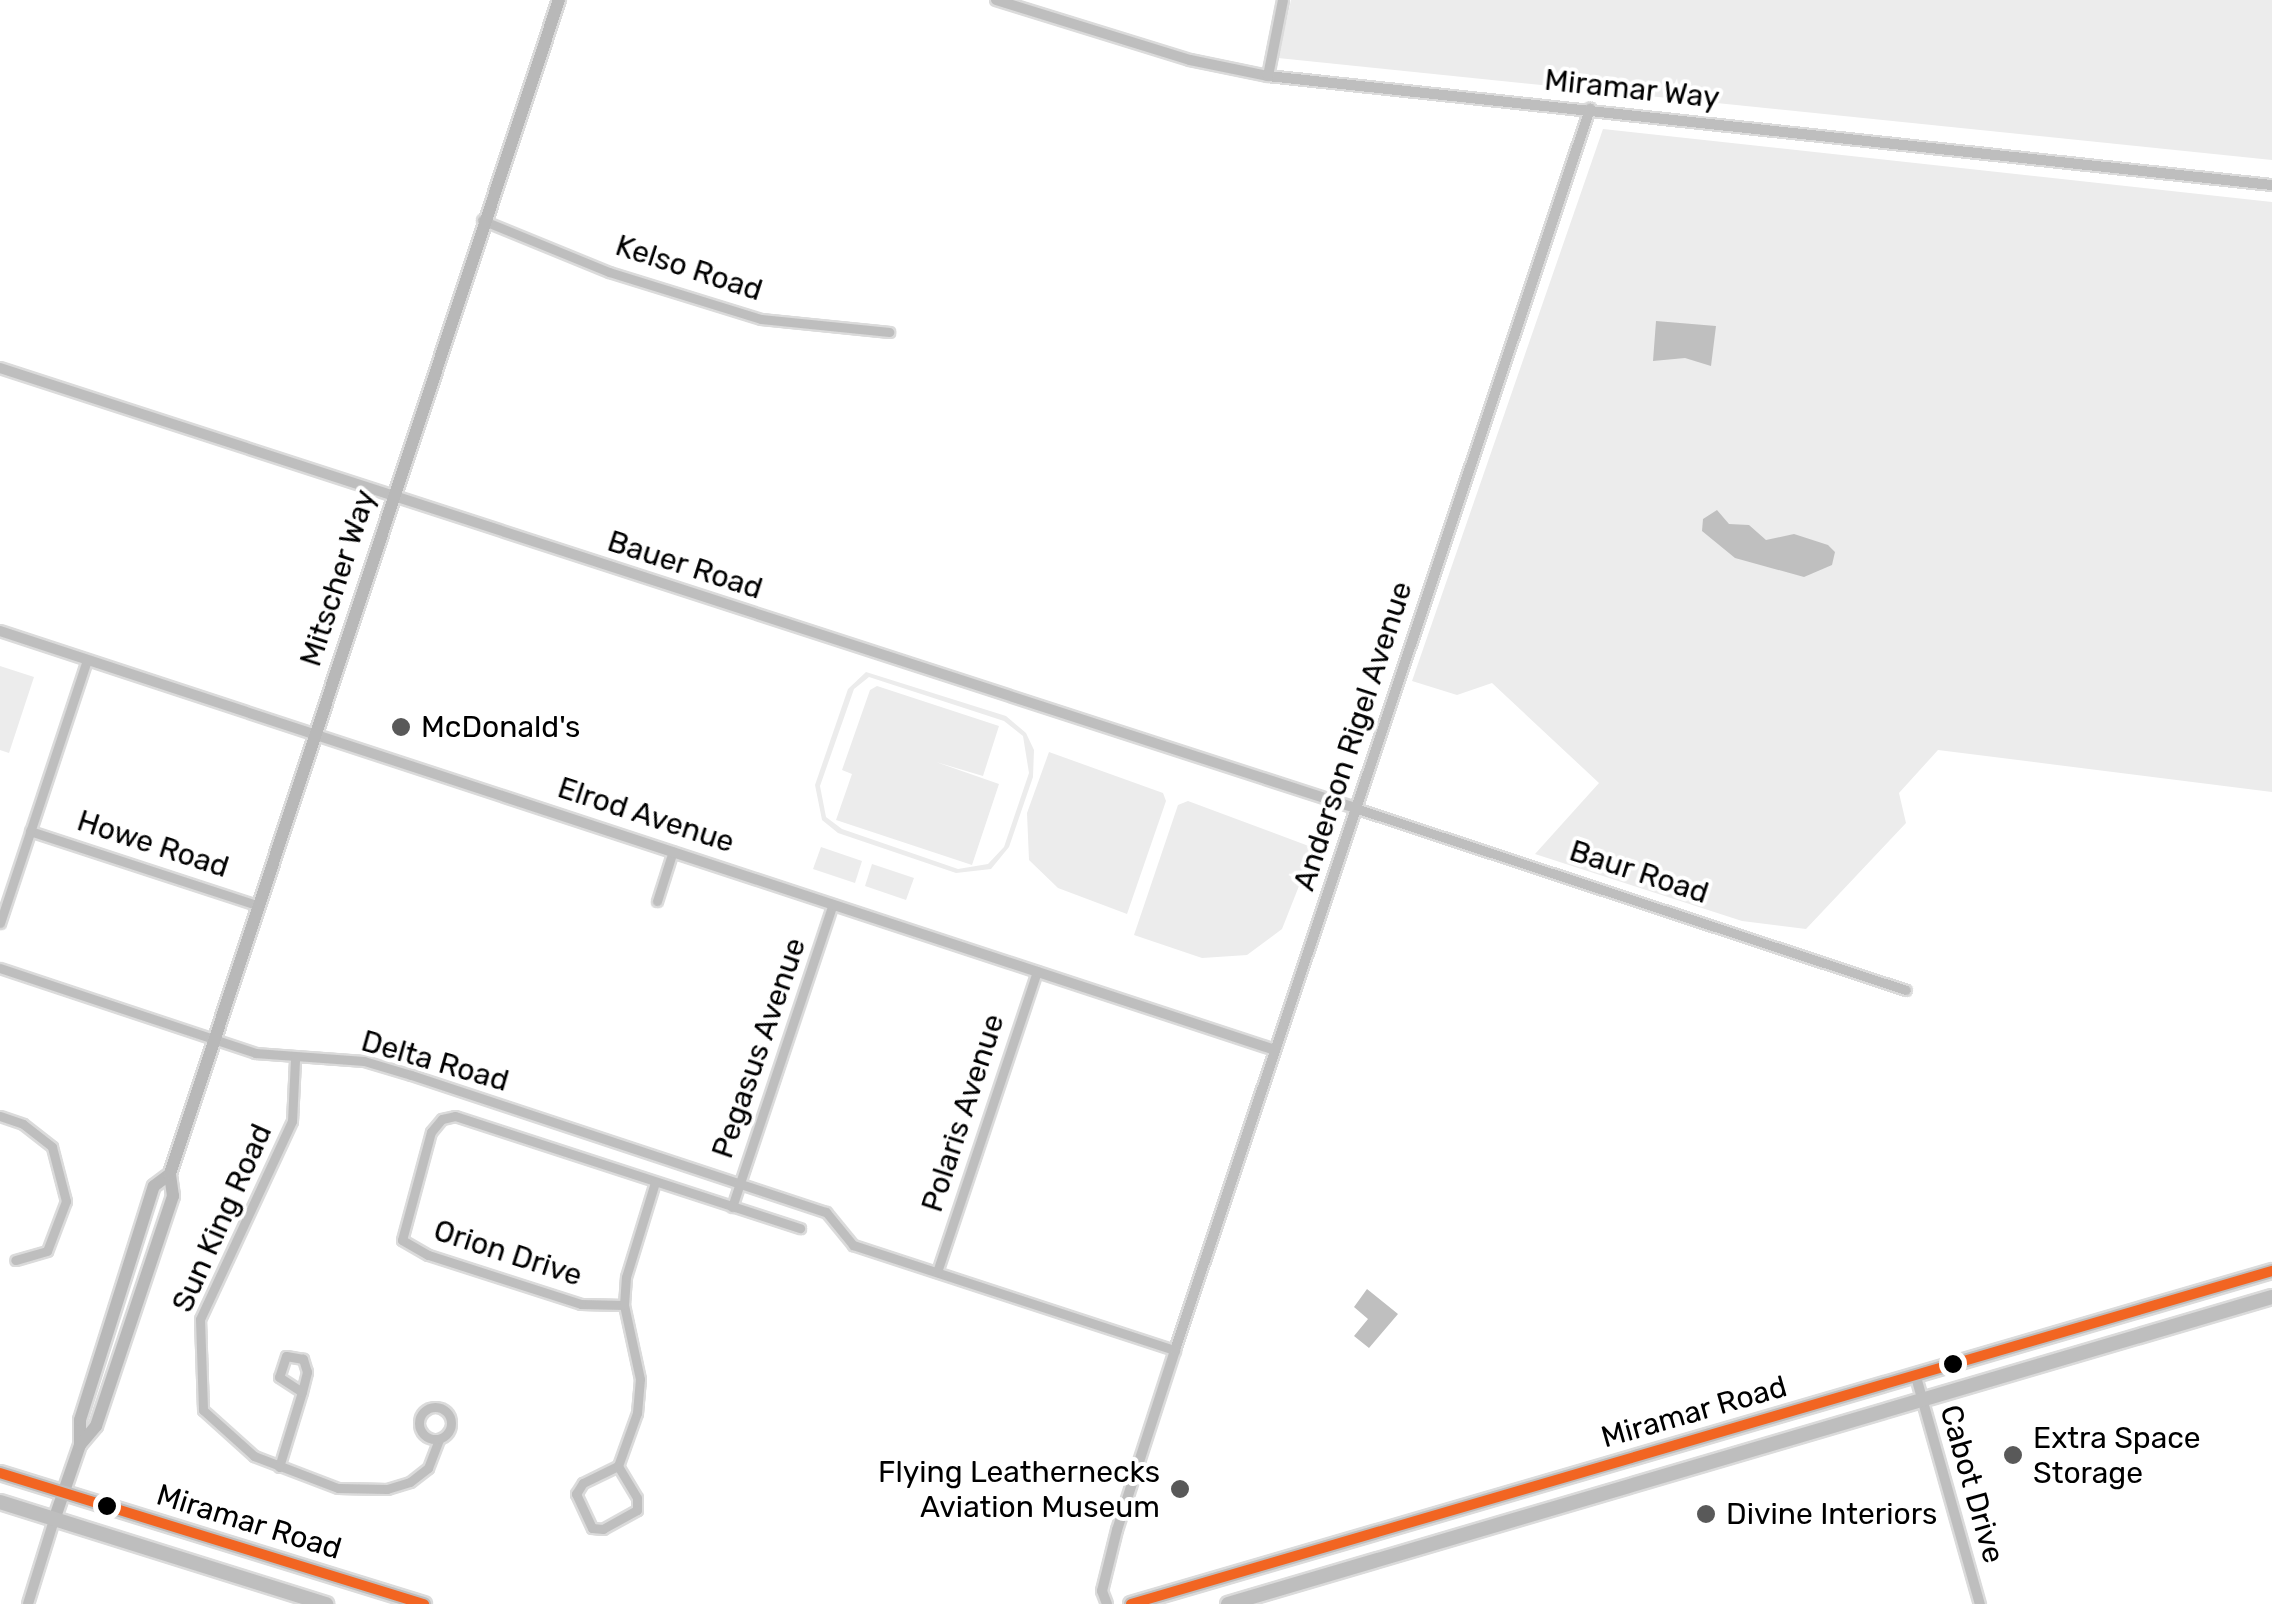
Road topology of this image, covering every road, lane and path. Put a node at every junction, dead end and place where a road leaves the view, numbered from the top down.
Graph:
1 (559, 0) edge
2 (996, 0) edge
3 (1283, 0) edge
4 (1268, 76) junction
5 (1590, 109) junction
6 (2272, 185) edge
7 (482, 220) junction
8 (889, 332) dead end
9 (0, 368) edge
10 (390, 499) junction
11 (0, 632) edge
12 (86, 660) junction
13 (314, 733) junction
14 (1356, 808) junction
15 (30, 830) junction
16 (673, 851) junction
17 (657, 901) dead end
18 (833, 904) junction
19 (259, 906) junction
20 (0, 924) edge
21 (0, 968) edge
22 (1037, 971) junction
23 (1906, 990) dead end
24 (216, 1038) junction
25 (1274, 1050) junction
26 (296, 1060) junction
27 (0, 1116) edge
28 (455, 1116) joint
29 (170, 1174) junction
30 (655, 1182) junction
31 (740, 1184) junction
32 (732, 1207) junction
33 (800, 1228) dead end
34 (16, 1260) dead end
35 (2272, 1271) edge
36 (937, 1272) junction
37 (2272, 1298) edge
38 (624, 1305) junction
39 (1175, 1350) junction
40 (1916, 1377) junction
41 (302, 1392) dead end
42 (1923, 1404) junction
43 (439, 1439) dead end
44 (80, 1445) junction
45 (618, 1466) junction
46 (279, 1467) junction
47 (0, 1473) edge
48 (62, 1492) junction
49 (0, 1502) edge
50 (54, 1520) junction
51 (28, 1604) edge
52 (326, 1604) edge
53 (424, 1604) edge
54 (1107, 1604) edge
55 (1131, 1604) edge
56 (1228, 1604) edge
57 (1980, 1604) edge

1 - 7 main road, Mitscher Way
2 - 4 street, Miramar Way
3 - 4 street
4 - 5 street, Miramar Way
5 - 6 street, Miramar Way
5 - 14 street, Anderson Rigel Avenue
7 - 8 street, Kelso Road
7 - 10 main road, Mitscher Way
9 - 10 street, Bauer Road
10 - 13 main road, Mitscher Way
10 - 14 street, Bauer Road
11 - 12 street, Elrod Avenue
12 - 13 street, Elrod Avenue
12 - 15 street
13 - 16 street, Elrod Avenue
13 - 19 main road, Mitscher Way
14 - 23 street, Baur Road
14 - 25 street, Anderson Rigel Avenue
15 - 19 street, Howe Road
15 - 20 street
16 - 17 street
16 - 18 street, Elrod Avenue
18 - 22 street, Elrod Avenue
18 - 31 street, Pegasus Avenue
19 - 24 main road, Mitscher Way
21 - 24 street, Delta Road
22 - 25 street, Elrod Avenue
22 - 36 street, Polaris Avenue
24 - 26 street, Delta Road
24 - 29 main road, Mitscher Way
25 - 39 street, Anderson Rigel Avenue
26 - 31 street, Delta Road
26 - 46 street, Sun King Road
27 - 34 street
28 - 30 street, Delta Road
28 - 38 street, Orion Drive
29 - 44 main road, Mitscher Way
29 - 44 main road, Mitscher Way
30 - 32 street, Delta Road
30 - 38 street
31 - 32 street, Pegasus Avenue
31 - 36 street, Delta Road
32 - 33 street, Delta Road
35 - 40 main road, Miramar Road
36 - 39 street
37 - 42 main road, Miramar Road
38 - 45 street
39 - 54 street, Anderson Rigel Avenue
40 - 42 street, Cabot Drive
40 - 55 main road, Miramar Road
41 - 46 street
42 - 56 main road, Miramar Road
42 - 57 street, Cabot Drive
43 - 46 street, Sun King Road
44 - 48 main road, Mitscher Way
45 - 45 street
47 - 48 main road, Miramar Road
48 - 50 main road, Mitscher Way
48 - 53 main road, Miramar Road
49 - 50 main road, Miramar Road
50 - 51 street
50 - 52 main road, Miramar Road

